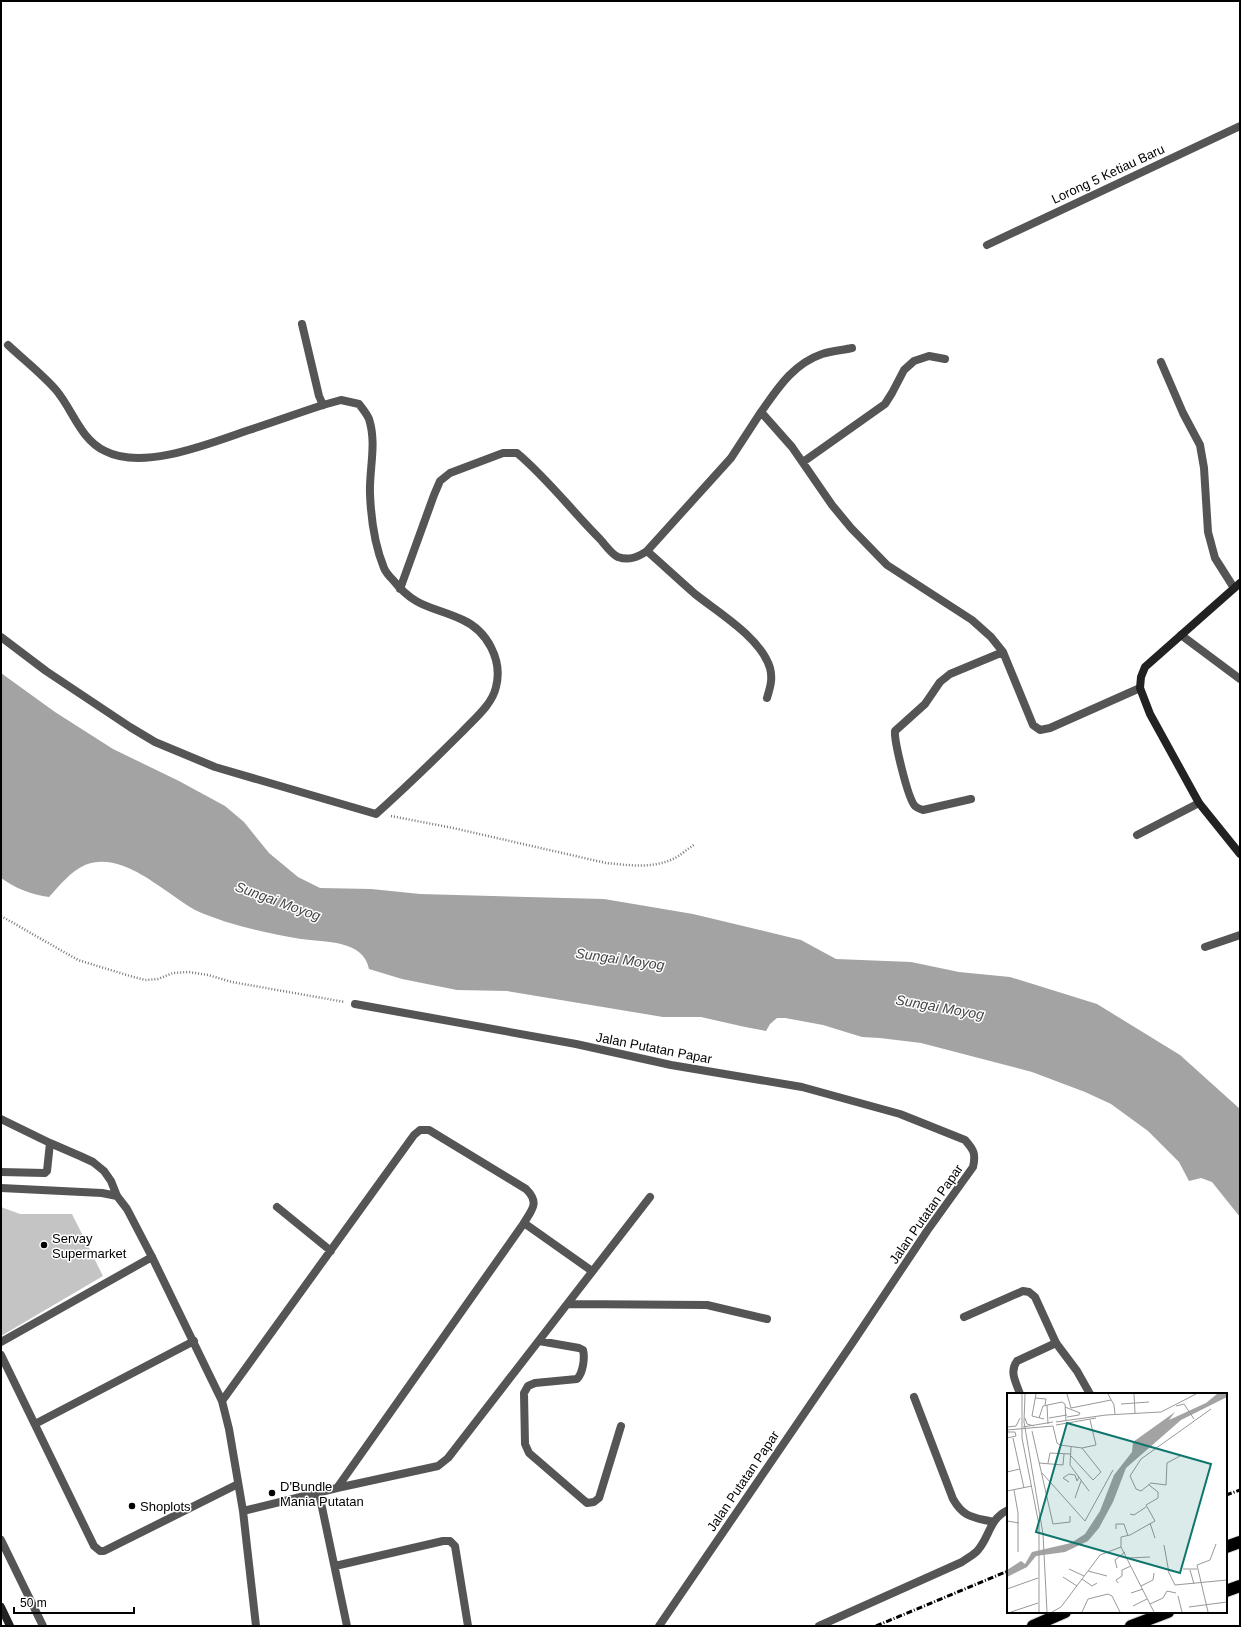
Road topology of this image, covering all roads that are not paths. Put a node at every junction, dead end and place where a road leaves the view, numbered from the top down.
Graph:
1 (1240, 126) edge
2 (987, 245) dead end
3 (302, 324) dead end
4 (8, 345) dead end
5 (852, 348) dead end
6 (945, 359) dead end
7 (1161, 362) dead end
8 (323, 405) junction
9 (761, 412) junction
10 (803, 462) junction
11 (647, 551) junction
12 (1237, 586) edge
13 (400, 589) junction
14 (1181, 634) junction
15 (1, 637) edge
16 (1003, 652) junction
17 (1240, 679) edge
18 (1140, 688) junction
19 (767, 698) dead end
20 (970, 799) dead end
21 (1199, 803) junction
22 (1137, 835) dead end
23 (1240, 854) edge
24 (1240, 935) edge
25 (1205, 947) dead end
26 (355, 1004) road end
27 (1, 1119) edge
28 (50, 1143) junction
29 (1, 1172) edge
30 (1, 1188) edge
31 (117, 1196) junction
32 (650, 1197) dead end
33 (277, 1207) dead end
34 (524, 1223) junction
35 (331, 1251) junction
36 (152, 1257) junction
37 (592, 1272) junction
38 (568, 1304) junction
39 (964, 1317) dead end
40 (767, 1319) dead end
41 (194, 1341) junction
42 (538, 1341) junction
43 (1, 1342) edge
44 (1056, 1343) junction
45 (1, 1355) edge
46 (1020, 1393) edge
47 (1089, 1393) edge
48 (914, 1397) dead end
49 (222, 1400) junction
50 (35, 1424) junction
51 (621, 1426) dead end
52 (238, 1484) junction
53 (337, 1488) junction
54 (319, 1493) junction
55 (1007, 1510) edge
56 (243, 1511) junction
57 (993, 1522) junction
58 (1, 1540) edge
59 (1240, 1542) edge
60 (1227, 1547) edge
61 (335, 1566) junction
62 (1240, 1586) edge
63 (1227, 1591) edge
64 (1, 1607) edge
65 (1063, 1613) edge
66 (1165, 1613) edge
67 (10, 1626) edge
68 (43, 1626) edge
69 (256, 1626) edge
70 (347, 1626) edge
71 (468, 1626) edge
72 (659, 1626) edge
73 (819, 1626) edge
74 (1033, 1626) edge
75 (1131, 1626) edge

1 - 2 street, Lorong 5 Ketiau Baru
3 - 8 street
4 - 8 street
5 - 9 street
6 - 10 street
7 - 12 street
8 - 13 street
9 - 10 street
9 - 11 street
10 - 16 street
11 - 13 street
11 - 19 street
12 - 14 street
13 - 15 street
14 - 17 street
14 - 18 street
16 - 18 street
16 - 20 street
18 - 21 street
21 - 22 street
21 - 23 street
24 - 25 street
26 - 72 street, Jalan Putatan Papar
27 - 28 street
28 - 29 street
28 - 31 street
30 - 31 street
31 - 36 street
32 - 37 street
33 - 35 street
34 - 35 street
34 - 37 street
34 - 53 street
35 - 49 street
36 - 41 street
36 - 43 street
37 - 38 street
38 - 40 street
38 - 42 street
39 - 44 street
41 - 49 street
41 - 50 street
42 - 51 street
42 - 53 street
44 - 46 street
44 - 47 street
45 - 50 street
48 - 57 street
49 - 52 street
50 - 52 street
52 - 56 street
53 - 54 street
54 - 56 street
54 - 61 street
55 - 57 street
56 - 69 street
57 - 73 street
58 - 68 street
59 - 60 highway
61 - 70 street
61 - 71 street
62 - 63 highway
64 - 67 street
65 - 74 highway
66 - 75 highway

